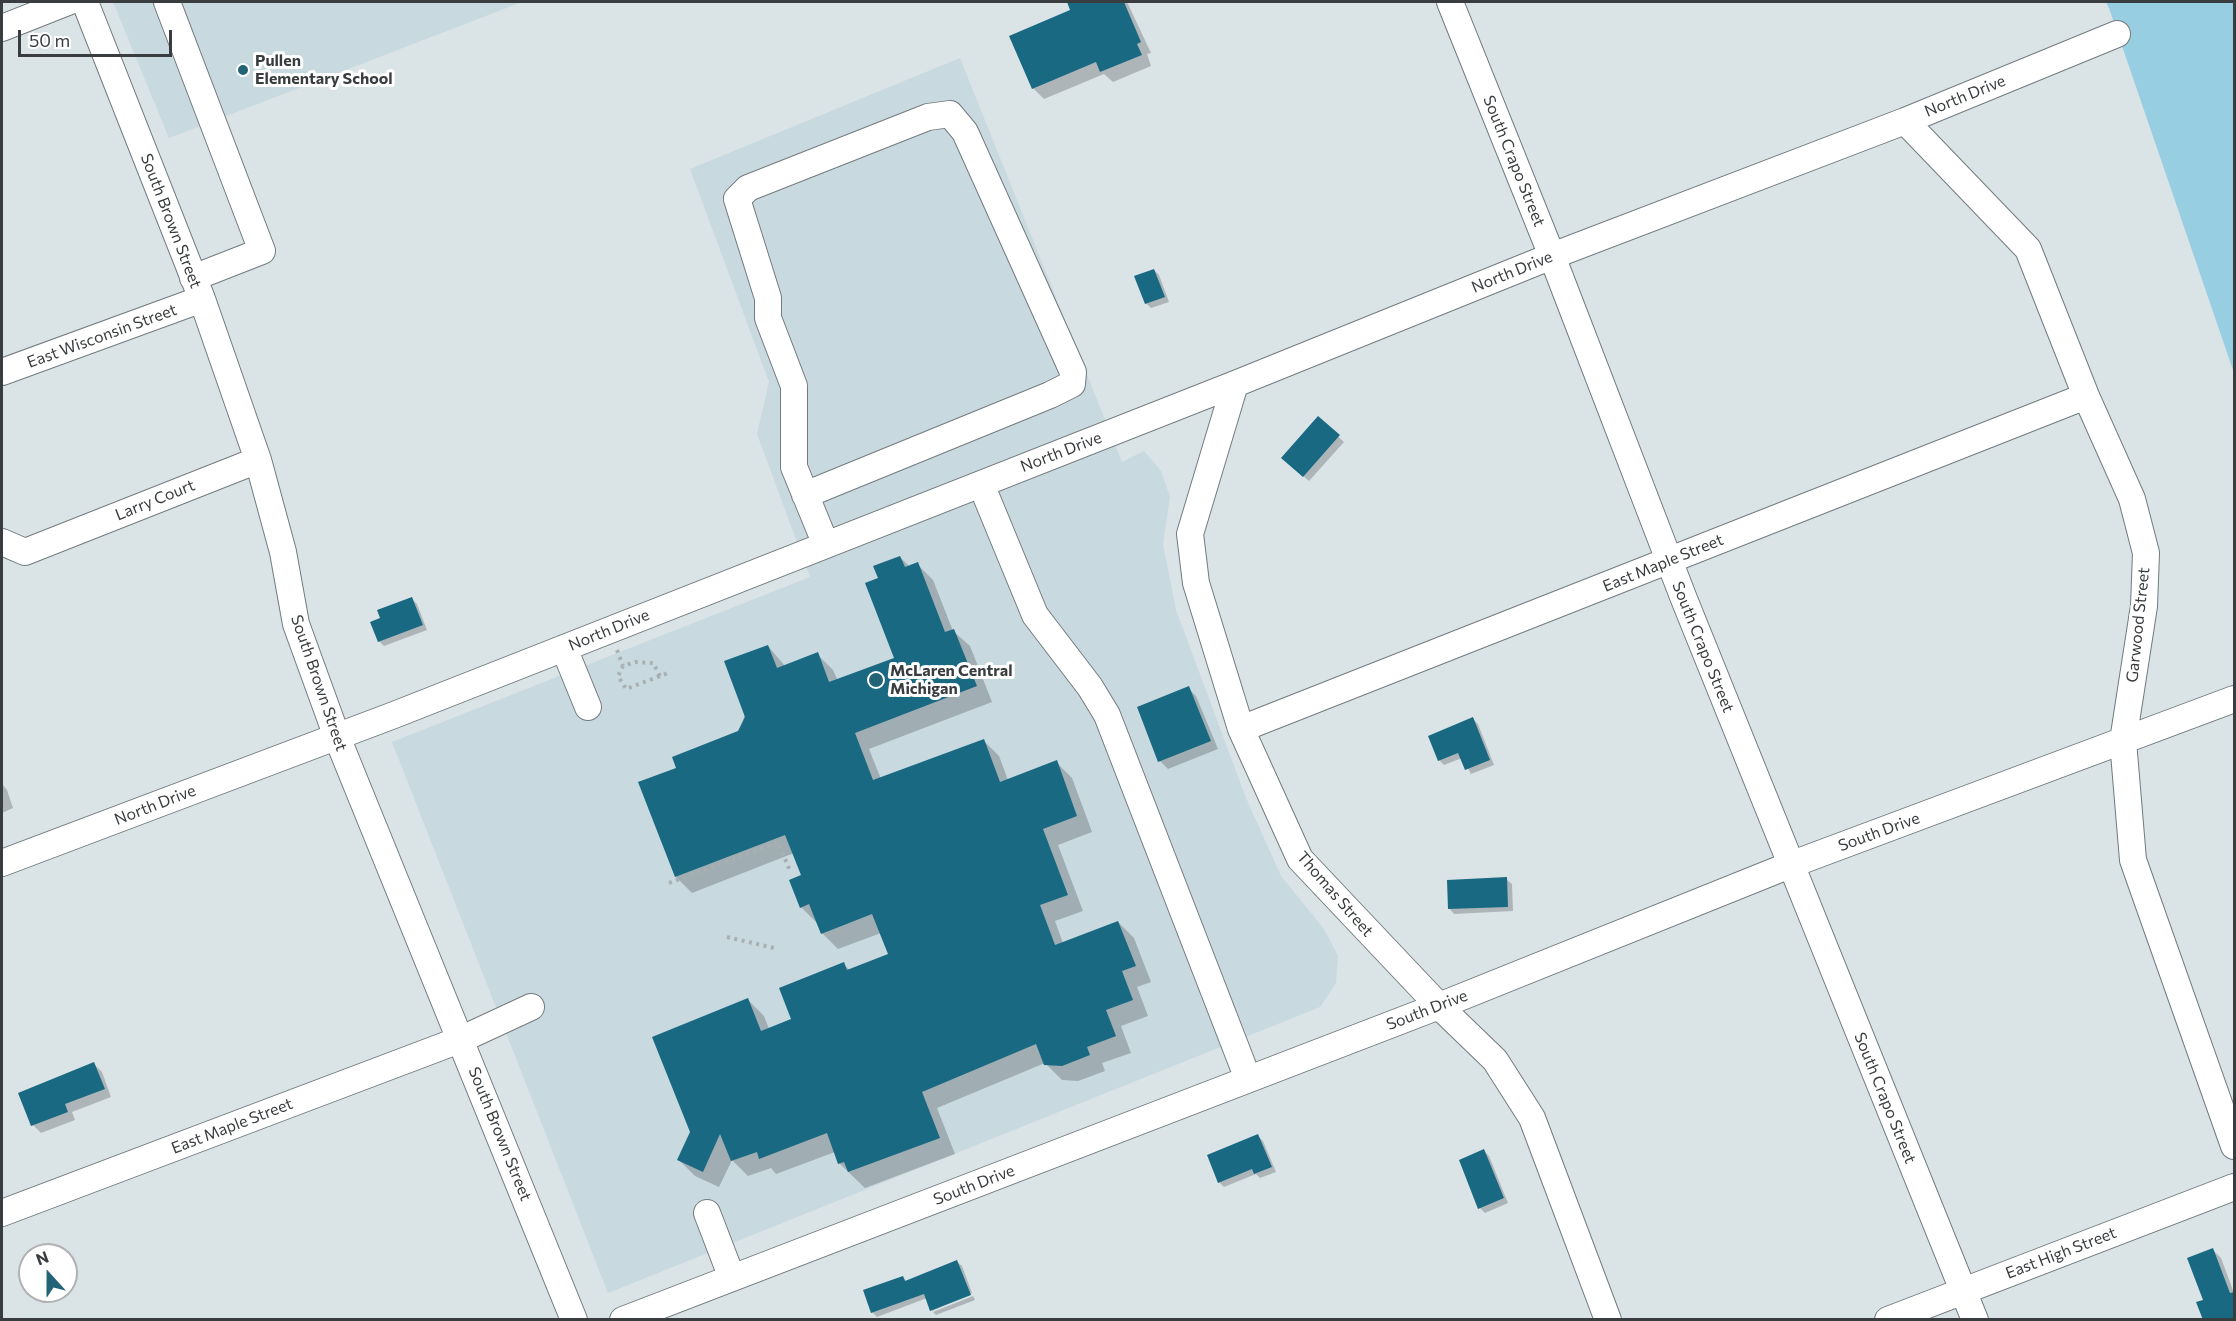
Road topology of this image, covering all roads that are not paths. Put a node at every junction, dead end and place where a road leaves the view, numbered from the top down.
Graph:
1 (68, 2) edge
2 (85, 2) edge
3 (167, 2) edge
4 (1450, 2) edge
5 (2, 28) edge
6 (2117, 33) dead end
7 (1905, 121) junction
8 (1552, 256) junction
9 (198, 289) junction
10 (2, 372) edge
11 (1235, 384) junction
12 (2086, 396) junction
13 (258, 460) junction
14 (981, 484) junction
15 (805, 495) junction
16 (2, 542) edge
17 (826, 545) junction
18 (1669, 560) junction
19 (564, 648) junction
20 (2233, 700) edge
21 (588, 707) dead end
22 (1241, 729) junction
23 (337, 737) junction
24 (2123, 741) junction
25 (2, 863) edge
26 (1790, 865) junction
27 (1439, 1006) junction
28 (531, 1007) dead end
29 (462, 1039) junction
30 (1248, 1079) junction
31 (2235, 1146) edge
32 (2235, 1187) edge
33 (2, 1213) edge
34 (707, 1213) dead end
35 (732, 1278) junction
36 (1963, 1290) junction
37 (574, 1320) edge
38 (623, 1320) edge
39 (1608, 1320) edge
40 (1888, 1320) edge
41 (1975, 1320) edge

1 - 5 street
2 - 9 street, South Brown Street
3 - 9 street, East Wisconsin Street
4 - 8 street, South Crapo Street
6 - 7 street, North Drive
7 - 8 street, North Drive
7 - 12 street, Garwood Street
8 - 11 street, North Drive
8 - 18 street, South Crapo Street
9 - 10 street, East Wisconsin Street
9 - 13 street, South Brown Street
11 - 14 street, North Drive
11 - 22 street, Thomas Street
12 - 18 street, East Maple Street
12 - 24 street, Garwood Street
13 - 16 street, Larry Court
13 - 23 street, South Brown Street
14 - 17 street, North Drive
14 - 30 street
15 - 15 street
15 - 17 street
17 - 19 street, North Drive
18 - 22 street, East Maple Street
18 - 26 street, South Crapo Street
19 - 21 street
19 - 23 street, North Drive
20 - 24 street, South Drive
22 - 27 street, Thomas Street
23 - 25 street, North Drive
23 - 29 street, South Brown Street
24 - 26 street, South Drive
24 - 31 street, Garwood Street
26 - 27 street, South Drive
26 - 36 street, South Crapo Street
27 - 30 street, South Drive
27 - 39 street, Thomas Street
28 - 29 street, East Maple Street
29 - 33 street, East Maple Street
29 - 37 street, South Brown Street
30 - 35 street, South Drive
32 - 36 street, East High Street
34 - 35 street
35 - 38 street, South Drive
36 - 40 street, East High Street
36 - 41 street, South Crapo Street

